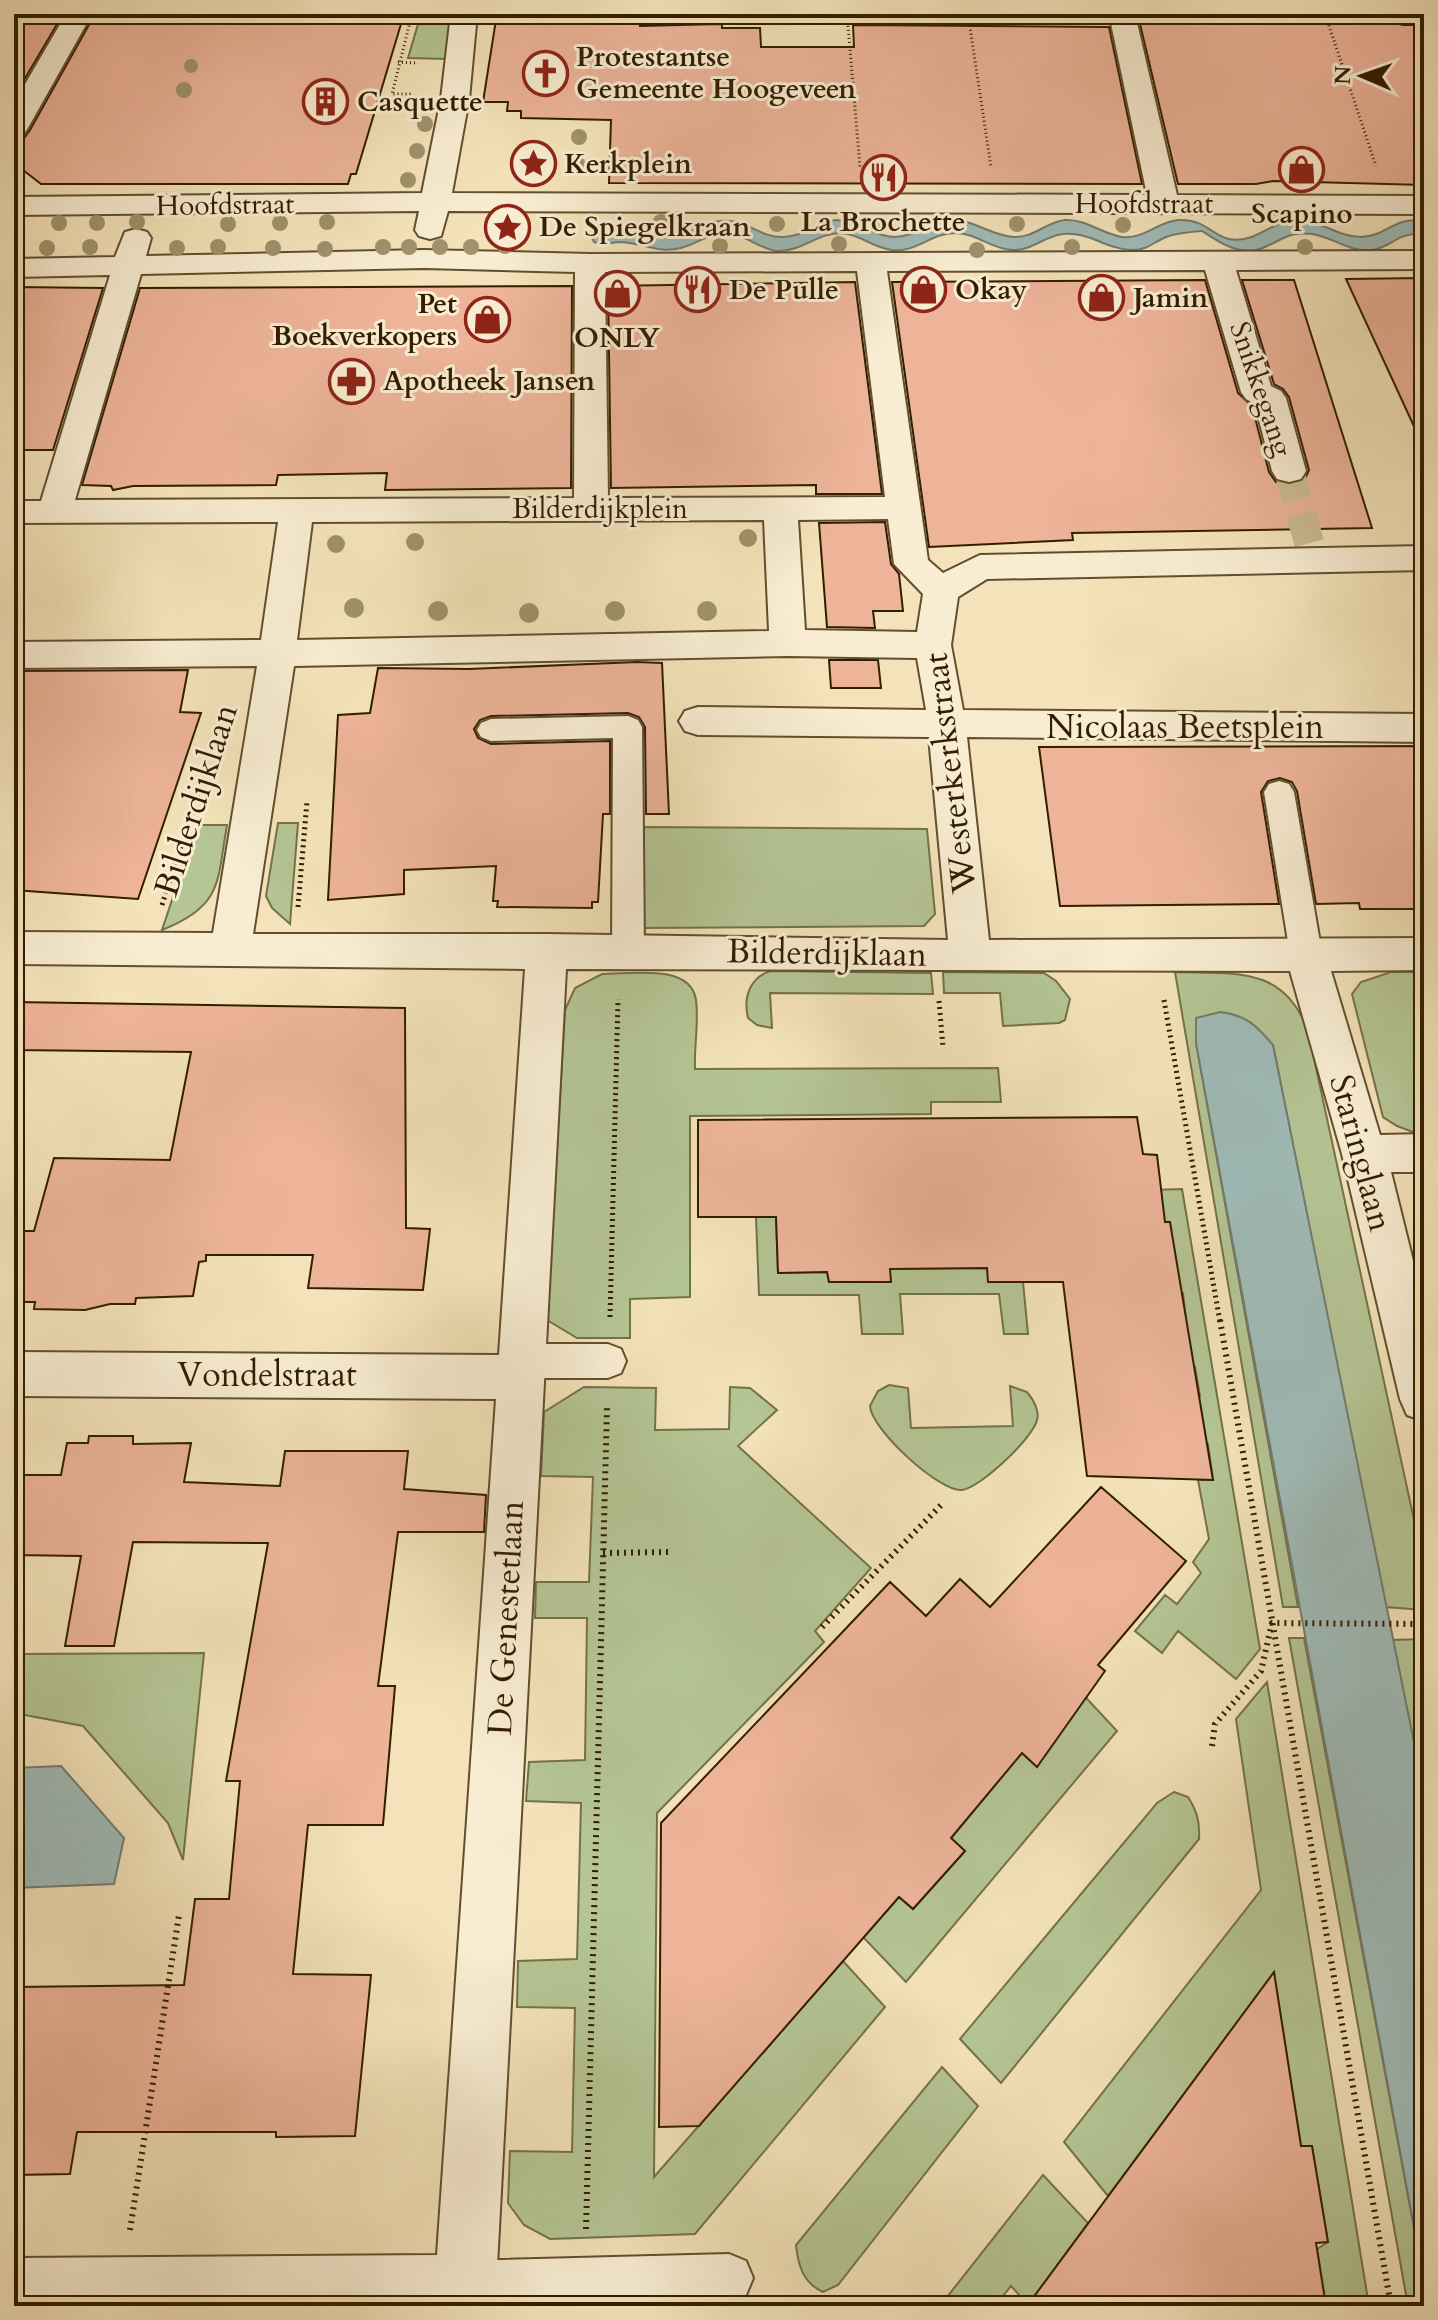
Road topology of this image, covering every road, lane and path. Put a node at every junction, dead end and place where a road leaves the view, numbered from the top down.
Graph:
1 (79, 14) edge
2 (464, 14) edge
3 (847, 14) edge
4 (968, 14) edge
5 (1122, 14) edge
6 (1325, 14) edge
7 (14, 128) edge
8 (436, 202) junction
9 (863, 204) junction
10 (997, 204) junction
11 (1164, 204) junction
12 (145, 205) junction
13 (1312, 205) junction
14 (1389, 205) junction
15 (1424, 205) edge
16 (14, 206) edge
17 (963, 258) junction
18 (424, 259) junction
19 (1424, 260) edge
20 (1134, 261) junction
21 (1218, 261) junction
22 (871, 262) junction
23 (590, 263) junction
24 (129, 266) junction
25 (14, 268) edge
26 (1289, 471) tunnel mouth
27 (780, 508) junction
28 (903, 508) junction
29 (591, 510) junction
30 (296, 511) junction
31 (14, 512) edge
32 (55, 512) junction
33 (1424, 558) edge
34 (941, 591) junction
35 (788, 643) junction
36 (933, 645) junction
37 (278, 653) junction
38 (14, 655) edge
39 (698, 721) dead end
40 (947, 726) junction
41 (1424, 728) edge
42 (491, 730) dead end
43 (210, 756) dead end
44 (1279, 792) dead end
45 (231, 947) junction
46 (14, 948) edge
47 (148, 948) junction
48 (547, 950) junction
49 (624, 951) junction
50 (1306, 954) junction
51 (1424, 954) edge
52 (1156, 955) junction
53 (970, 956) junction
54 (1424, 1153) edge
55 (1364, 1154) junction
56 (608, 1361) junction
57 (521, 1369) junction
58 (14, 1374) edge
59 (1424, 1399) edge
60 (944, 1502) dead end
61 (668, 1552) dead end
62 (603, 1553) junction
63 (1272, 1623) junction
64 (1420, 1624) edge
65 (822, 1627) dead end
66 (1212, 1746) dead end
67 (179, 1915) dead end
68 (729, 2278) dead end
69 (585, 2283) junction
70 (465, 2285) junction
71 (121, 2288) junction
72 (14, 2289) edge
73 (1391, 2306) edge

1 - 7 street
2 - 8 street
3 - 9 path
4 - 10 path
5 - 11 street
6 - 14 path
8 - 9 street, Hoofdstraat
8 - 12 street, Hoofdstraat
8 - 18 street
9 - 10 street, Hoofdstraat
9 - 17 street, Hoofdstraat
10 - 11 street, Hoofdstraat
11 - 13 street, Hoofdstraat
12 - 16 street, Hoofdstraat
12 - 24 street
13 - 14 street, Hoofdstraat
13 - 20 street
14 - 15 street, Hoofdstraat
17 - 20 street, Hoofdstraat
17 - 22 street, Hoofdstraat
18 - 23 street, Hoofdstraat
18 - 24 street, Hoofdstraat
19 - 21 street, Hoofdstraat
20 - 21 street, Hoofdstraat
21 - 26 street, Snikkegang
22 - 23 street, Hoofdstraat
22 - 28 street
23 - 29 street
24 - 25 street, Hoofdstraat
24 - 32 street
27 - 28 street, Bilderdijkplein
27 - 29 street, Bilderdijkplein
27 - 35 street
28 - 34 street
29 - 30 street, Bilderdijkplein
30 - 32 street, Bilderdijkplein
30 - 37 street
31 - 32 street, Bilderdijkplein
33 - 34 street
34 - 36 street, Westerkerkstraat
35 - 36 street
35 - 37 street
36 - 40 street, Westerkerkstraat
37 - 38 street
37 - 45 street, Bilderdijklaan
39 - 40 street
40 - 41 street, Nicolaas Beetsplein
40 - 53 street, Westerkerkstraat
42 - 49 lane
43 - 47 path, Bilderdijklaan
44 - 50 lane
45 - 47 street, Bilderdijklaan
45 - 48 street, Bilderdijklaan
46 - 47 street, Bilderdijklaan
48 - 49 street, Bilderdijklaan
48 - 57 street, De Genestetlaan
49 - 53 street, Bilderdijklaan
49 - 56 path
50 - 51 street, Bilderdijklaan
50 - 52 street, Bilderdijklaan
50 - 55 street, Staringlaan
52 - 53 street, Bilderdijklaan
52 - 63 path
54 - 55 street
55 - 59 street, Staringlaan
56 - 57 lane
56 - 62 path
57 - 58 street, Vondelstraat
57 - 70 street, De Genestetlaan
60 - 65 path
61 - 62 path
62 - 69 path
63 - 64 path
63 - 66 path
63 - 73 path
67 - 71 path
68 - 69 lane
69 - 70 lane
70 - 71 street
71 - 72 street

